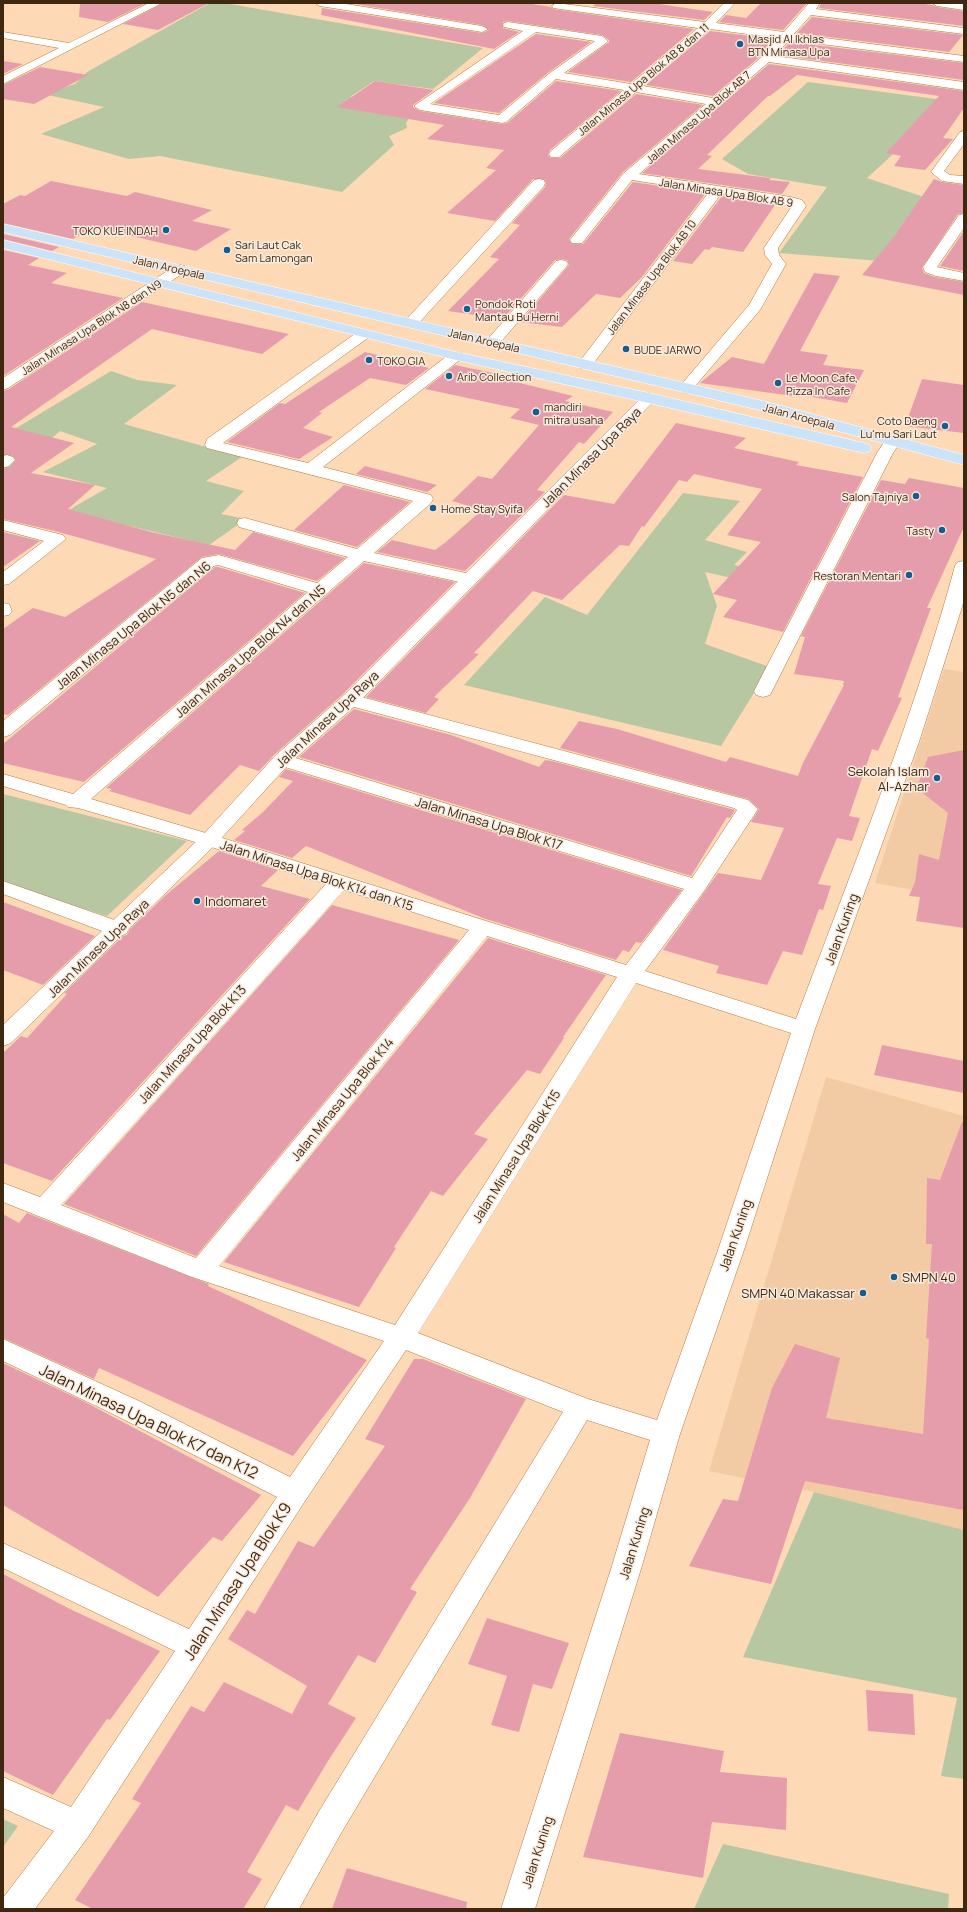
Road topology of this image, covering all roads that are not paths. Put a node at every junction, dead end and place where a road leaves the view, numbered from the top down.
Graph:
1 (157, 3) edge
2 (320, 3) edge
3 (368, 3) edge
4 (730, 3) edge
5 (815, 3) edge
6 (937, 3) edge
7 (557, 6) dead end
8 (964, 7) edge
9 (358, 9) junction
10 (807, 11) junction
11 (508, 25) dead end
12 (707, 26) junction
13 (482, 29) dead end
14 (533, 29) junction
15 (964, 31) edge
16 (3, 35) edge
17 (785, 36) junction
18 (70, 47) junction
19 (767, 58) junction
20 (964, 59) edge
21 (554, 75) junction
22 (3, 81) edge
23 (964, 86) edge
24 (633, 88) junction
25 (716, 102) junction
26 (964, 135) edge
27 (554, 154) dead end
28 (629, 176) junction
29 (964, 180) edge
30 (539, 183) dead end
31 (717, 190) junction
32 (964, 218) edge
33 (3, 228) edge
34 (577, 240) dead end
35 (3, 244) edge
36 (561, 264) dead end
37 (180, 269) junction
38 (964, 277) edge
39 (158, 282) junction
40 (411, 324) junction
41 (364, 334) junction
42 (493, 342) junction
43 (456, 356) junction
44 (585, 365) junction
45 (3, 385) edge
46 (686, 388) junction
47 (650, 398) junction
48 (889, 447) junction
49 (964, 460) edge
50 (311, 469) junction
51 (964, 472) edge
52 (246, 523) dead end
53 (3, 525) edge
54 (361, 555) junction
55 (964, 566) edge
56 (469, 579) junction
57 (3, 580) edge
58 (321, 590) junction
59 (3, 608) edge
60 (3, 611) edge
61 (763, 691) dead end
62 (350, 700) junction
63 (3, 731) edge
64 (282, 760) junction
65 (3, 780) edge
66 (75, 802) junction
67 (209, 840) junction
68 (339, 882) junction
69 (697, 886) junction
70 (3, 887) edge
71 (483, 928) junction
72 (118, 929) junction
73 (630, 975) junction
74 (804, 1029) junction
75 (3, 1038) edge
76 (3, 1192) edge
77 (45, 1207) junction
78 (201, 1270) junction
79 (401, 1337) junction
80 (3, 1349) edge
81 (580, 1407) junction
82 (666, 1434) junction
83 (295, 1493) junction
84 (3, 1555) edge
85 (194, 1646) junction
86 (3, 1792) edge
87 (76, 1826) junction
88 (15, 1909) edge
89 (281, 1909) edge
90 (518, 1909) edge

1 - 18 street
2 - 9 street
3 - 9 street
4 - 12 street, Jalan Minasa Upa Blok AB 8 dan 11
5 - 10 street, Jalan Minasa Upa Blok AB 7
6 - 8 street
7 - 12 street
9 - 13 street
10 - 15 street
10 - 17 street, Jalan Minasa Upa Blok AB 7
11 - 14 street
12 - 17 street
12 - 24 street, Jalan Minasa Upa Blok AB 8 dan 11
14 - 21 street
14 - 21 street
16 - 18 street
17 - 19 street, Jalan Minasa Upa Blok AB 7
17 - 20 street
18 - 22 street
19 - 23 street
19 - 25 street, Jalan Minasa Upa Blok AB 7
21 - 24 street
24 - 25 street
24 - 27 street, Jalan Minasa Upa Blok AB 8 dan 11
25 - 28 street, Jalan Minasa Upa Blok AB 7
26 - 29 street
28 - 31 street, Jalan Minasa Upa Blok AB 9
28 - 34 street, Jalan Minasa Upa Blok AB 7
30 - 40 street
31 - 44 street, Jalan Minasa Upa Blok AB 10
31 - 46 street, Jalan Minasa Upa Blok AB 9
32 - 38 street
33 - 37 main road, Jalan Aroepala
35 - 39 main road, Jalan Aroepala
36 - 42 street
37 - 39 street, Jalan Minasa Upa Blok N8 dan N9
37 - 40 main road, Jalan Aroepala
39 - 41 main road, Jalan Aroepala
39 - 45 street, Jalan Minasa Upa Blok N8 dan N9
40 - 42 main road, Jalan Aroepala
41 - 43 main road, Jalan Aroepala
41 - 50 street
42 - 44 main road, Jalan Aroepala
43 - 47 main road, Jalan Aroepala
43 - 50 street
44 - 46 main road, Jalan Aroepala
46 - 48 main road, Jalan Aroepala
47 - 48 main road, Jalan Aroepala
47 - 56 street, Jalan Minasa Upa Raya
48 - 49 main road, Jalan Aroepala
48 - 51 main road, Jalan Aroepala
48 - 61 street
50 - 54 street, Jalan Minasa Upa Blok N4 dan N5
52 - 54 street
53 - 57 street
54 - 56 street
54 - 58 street, Jalan Minasa Upa Blok N4 dan N5
55 - 74 street, Jalan Kuning
56 - 62 street, Jalan Minasa Upa Raya
58 - 63 street, Jalan Minasa Upa Blok N5 dan N6
58 - 66 street, Jalan Minasa Upa Blok N4 dan N5
59 - 60 street
62 - 64 street, Jalan Minasa Upa Raya
62 - 69 street, Jalan Minasa Upa Blok K15
64 - 67 street, Jalan Minasa Upa Raya
64 - 69 street, Jalan Minasa Upa Blok K17
65 - 66 street, Jalan Minasa Upa Blok K14 dan K15
66 - 67 street, Jalan Minasa Upa Blok K14 dan K15
67 - 68 street, Jalan Minasa Upa Blok K14 dan K15
67 - 72 street, Jalan Minasa Upa Raya
68 - 71 street, Jalan Minasa Upa Blok K14 dan K15
68 - 77 street, Jalan Minasa Upa Blok K13
69 - 73 street, Jalan Minasa Upa Blok K15
70 - 72 street
71 - 73 street, Jalan Minasa Upa Blok K14 dan K15
71 - 78 street, Jalan Minasa Upa Blok K14
72 - 75 street, Jalan Minasa Upa Raya
73 - 74 street, Jalan Minasa Upa Blok K14 dan K15
73 - 79 street, Jalan Minasa Upa Blok K15
74 - 82 street, Jalan Kuning
76 - 77 street
77 - 78 street
78 - 79 street
79 - 81 street
79 - 83 street, Jalan Minasa Upa Blok K9
80 - 83 street, Jalan Minasa Upa Blok K7 dan K12
81 - 82 street
81 - 89 street
82 - 90 street, Jalan Kuning
83 - 85 street, Jalan Minasa Upa Blok K9
84 - 85 street
85 - 87 street, Jalan Minasa Upa Blok K9
86 - 87 street
87 - 88 street, Jalan Minasa Upa Blok K9

